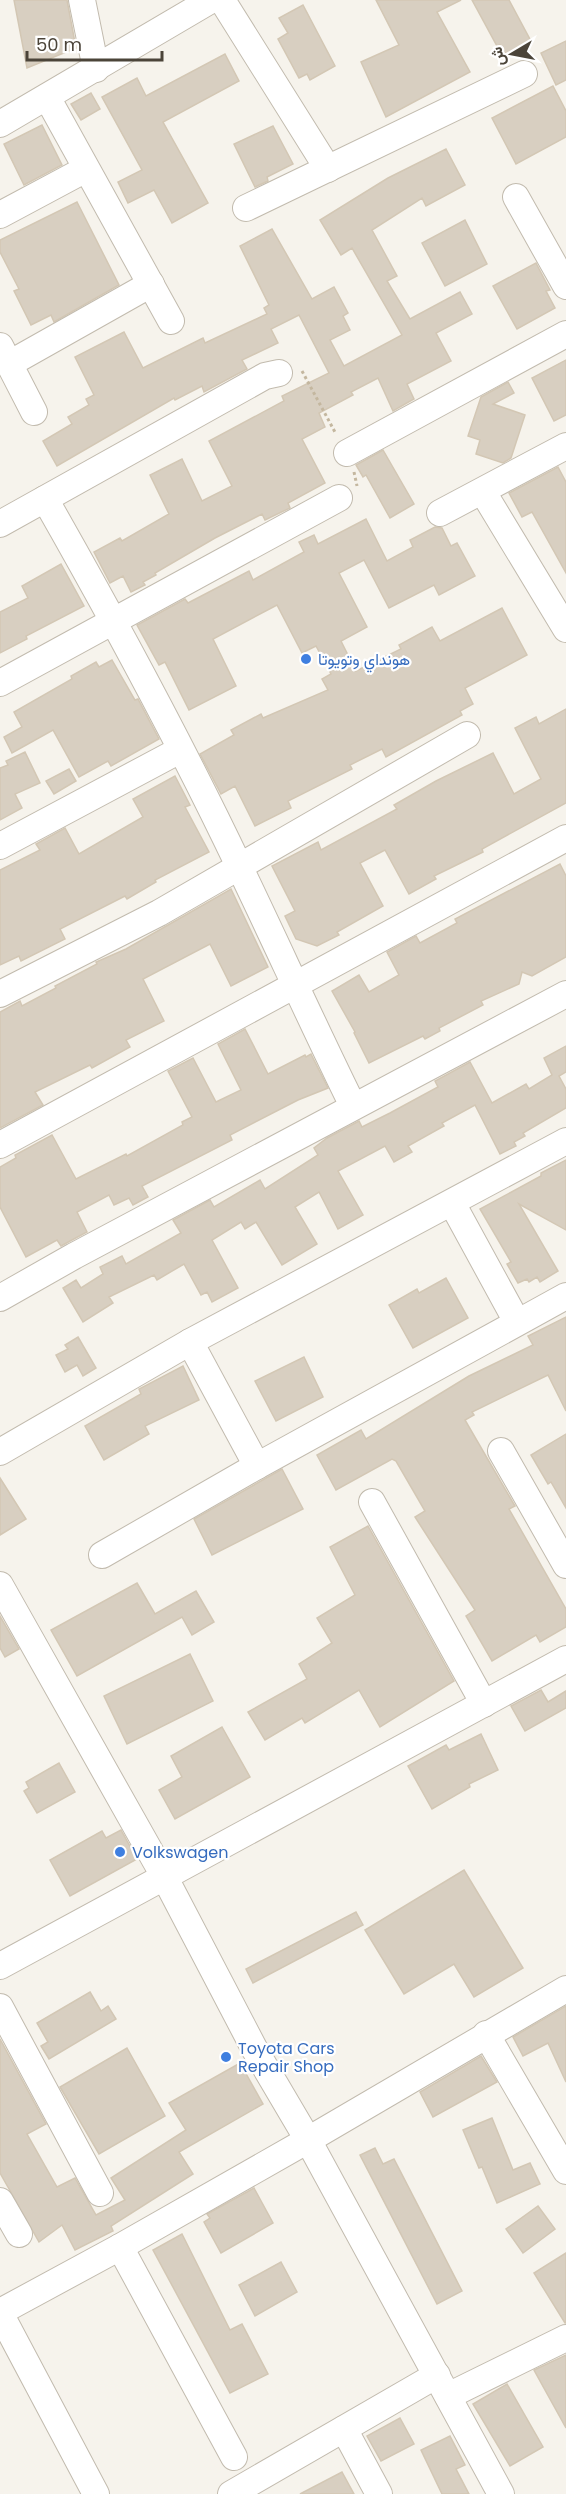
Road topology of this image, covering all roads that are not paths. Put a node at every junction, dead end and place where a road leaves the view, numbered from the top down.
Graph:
1 (82, 0) edge
2 (211, 0) edge
3 (222, 0) edge
4 (96, 69) junction
5 (524, 74) dead end
6 (47, 98) junction
7 (0, 124) edge
8 (86, 169) junction
9 (328, 169) junction
10 (516, 197) dead end
11 (246, 208) dead end
12 (0, 215) edge
13 (151, 285) junction
14 (566, 286) edge
15 (171, 321) dead end
16 (566, 334) edge
17 (4, 355) edge
18 (279, 373) road end
19 (34, 412) dead end
20 (347, 453) road end
21 (563, 454) edge
22 (483, 492) junction
23 (339, 498) road end
24 (45, 499) junction
25 (440, 513) dead end
26 (0, 524) edge
27 (115, 621) junction
28 (566, 629) edge
29 (0, 683) edge
30 (467, 735) dead end
31 (180, 750) junction
32 (566, 838) edge
33 (0, 846) edge
34 (240, 867) junction
35 (293, 985) junction
36 (0, 994) edge
37 (566, 994) edge
38 (353, 1106) junction
39 (566, 1141) edge
40 (0, 1145) edge
41 (452, 1203) junction
42 (566, 1296) edge
43 (0, 1298) edge
44 (517, 1322) junction
45 (190, 1342) junction
46 (501, 1451) dead end
47 (0, 1452) edge
48 (257, 1466) junction
49 (372, 1502) dead end
50 (102, 1555) dead end
51 (566, 1565) edge
52 (0, 1585) edge
53 (566, 1659) edge
54 (484, 1704) junction
55 (164, 1876) junction
56 (0, 1966) edge
57 (566, 1989) edge
58 (0, 2007) edge
59 (486, 2034) junction
60 (308, 2140) junction
61 (566, 2170) edge
62 (100, 2193) dead end
63 (0, 2201) edge
64 (19, 2234) dead end
65 (120, 2247) junction
66 (0, 2312) edge
67 (566, 2337) edge
68 (443, 2386) junction
69 (344, 2429) junction
70 (234, 2457) dead end
71 (96, 2494) edge
72 (232, 2494) edge
73 (379, 2494) edge
74 (501, 2494) edge

1 - 4 street
2 - 4 street
3 - 9 street
4 - 6 street
5 - 9 street
6 - 7 street
6 - 8 street
8 - 12 street
8 - 13 street
9 - 11 street
10 - 14 street
13 - 15 street
13 - 17 street
16 - 20 street
17 - 19 street
18 - 24 street
21 - 22 street
22 - 25 street
22 - 28 street
23 - 27 street
24 - 26 street
24 - 27 street
27 - 29 street
27 - 31 street
30 - 34 street
31 - 33 street
31 - 34 street
32 - 35 street
34 - 35 street
34 - 36 street
35 - 38 street
35 - 40 street
37 - 38 street
38 - 43 street
39 - 41 street
41 - 44 street
41 - 45 street
42 - 44 street
44 - 48 street
45 - 47 street
45 - 48 street
46 - 51 street
48 - 50 street
49 - 54 street
52 - 55 street
53 - 54 street
54 - 55 street
55 - 56 street
55 - 60 street
57 - 59 street
58 - 62 street
59 - 60 street
59 - 61 street
60 - 65 street
60 - 68 street
63 - 64 street
65 - 66 street
65 - 70 street
66 - 71 street
67 - 68 street
68 - 69 street
68 - 74 street
69 - 72 street
69 - 73 street

